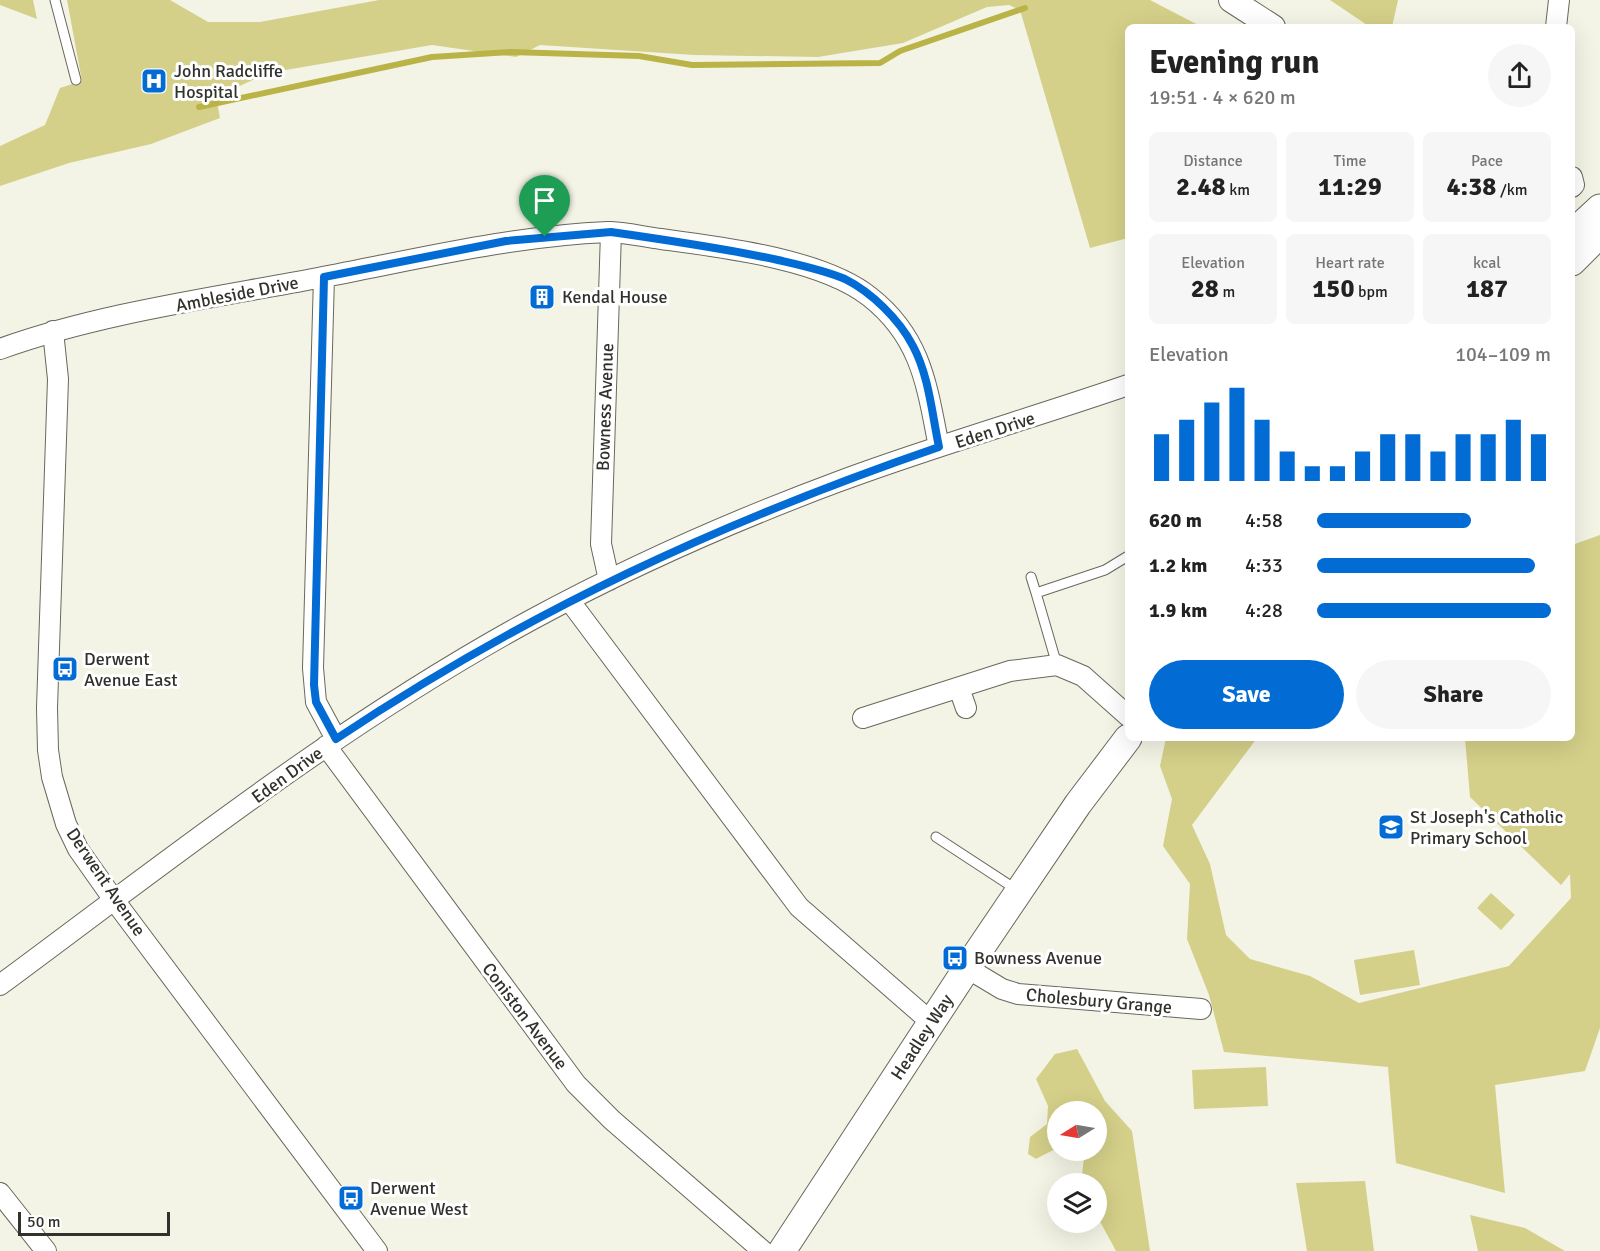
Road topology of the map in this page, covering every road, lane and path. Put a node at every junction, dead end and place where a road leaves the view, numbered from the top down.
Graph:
1 (55, 0) edge
2 (1231, 0) edge
3 (1559, 0) edge
4 (1268, 24) edge
5 (1556, 24) edge
6 (76, 80) dead end
7 (1600, 208) edge
8 (611, 232) junction
9 (1587, 246) edge
10 (324, 277) junction
11 (53, 331) junction
12 (0, 349) edge
13 (1125, 386) edge
14 (939, 447) junction
15 (1125, 558) edge
16 (1031, 577) dead end
17 (609, 580) junction
18 (1036, 593) junction
19 (569, 600) junction
20 (1057, 665) junction
21 (959, 688) junction
22 (966, 708) dead end
23 (1125, 713) edge
24 (863, 718) dead end
25 (1126, 741) edge
26 (331, 742) junction
27 (936, 837) dead end
28 (1019, 892) junction
29 (114, 900) junction
30 (967, 968) junction
31 (0, 985) edge
32 (1201, 1009) dead end
33 (931, 1022) junction
34 (0, 1193) edge
35 (46, 1251) edge
36 (377, 1251) edge
37 (763, 1251) edge
38 (782, 1251) edge

1 - 6 lane
2 - 4 street
3 - 5 street
7 - 9 main road
8 - 10 street, Ambleside Drive
8 - 14 street, Ambleside Drive
8 - 17 street, Bowness Avenue
10 - 11 street, Ambleside Drive
10 - 26 street, Coniston Avenue
11 - 12 street, Ambleside Drive
11 - 29 street, Derwent Avenue
13 - 14 street, Eden Drive
14 - 17 street, Eden Drive
15 - 18 lane
16 - 18 lane
17 - 19 street, Eden Drive
18 - 20 lane
19 - 26 street, Eden Drive
19 - 33 street
20 - 21 street
20 - 23 street
21 - 22 street
21 - 24 street
25 - 28 main road, Headley Way
26 - 29 street, Eden Drive
26 - 37 street, Coniston Avenue
27 - 28 lane
28 - 30 main road, Headley Way
29 - 31 street, Eden Drive
29 - 36 street, Derwent Avenue
30 - 32 street, Cholesbury Grange
30 - 33 main road, Headley Way
33 - 38 main road, Headley Way
34 - 35 street

